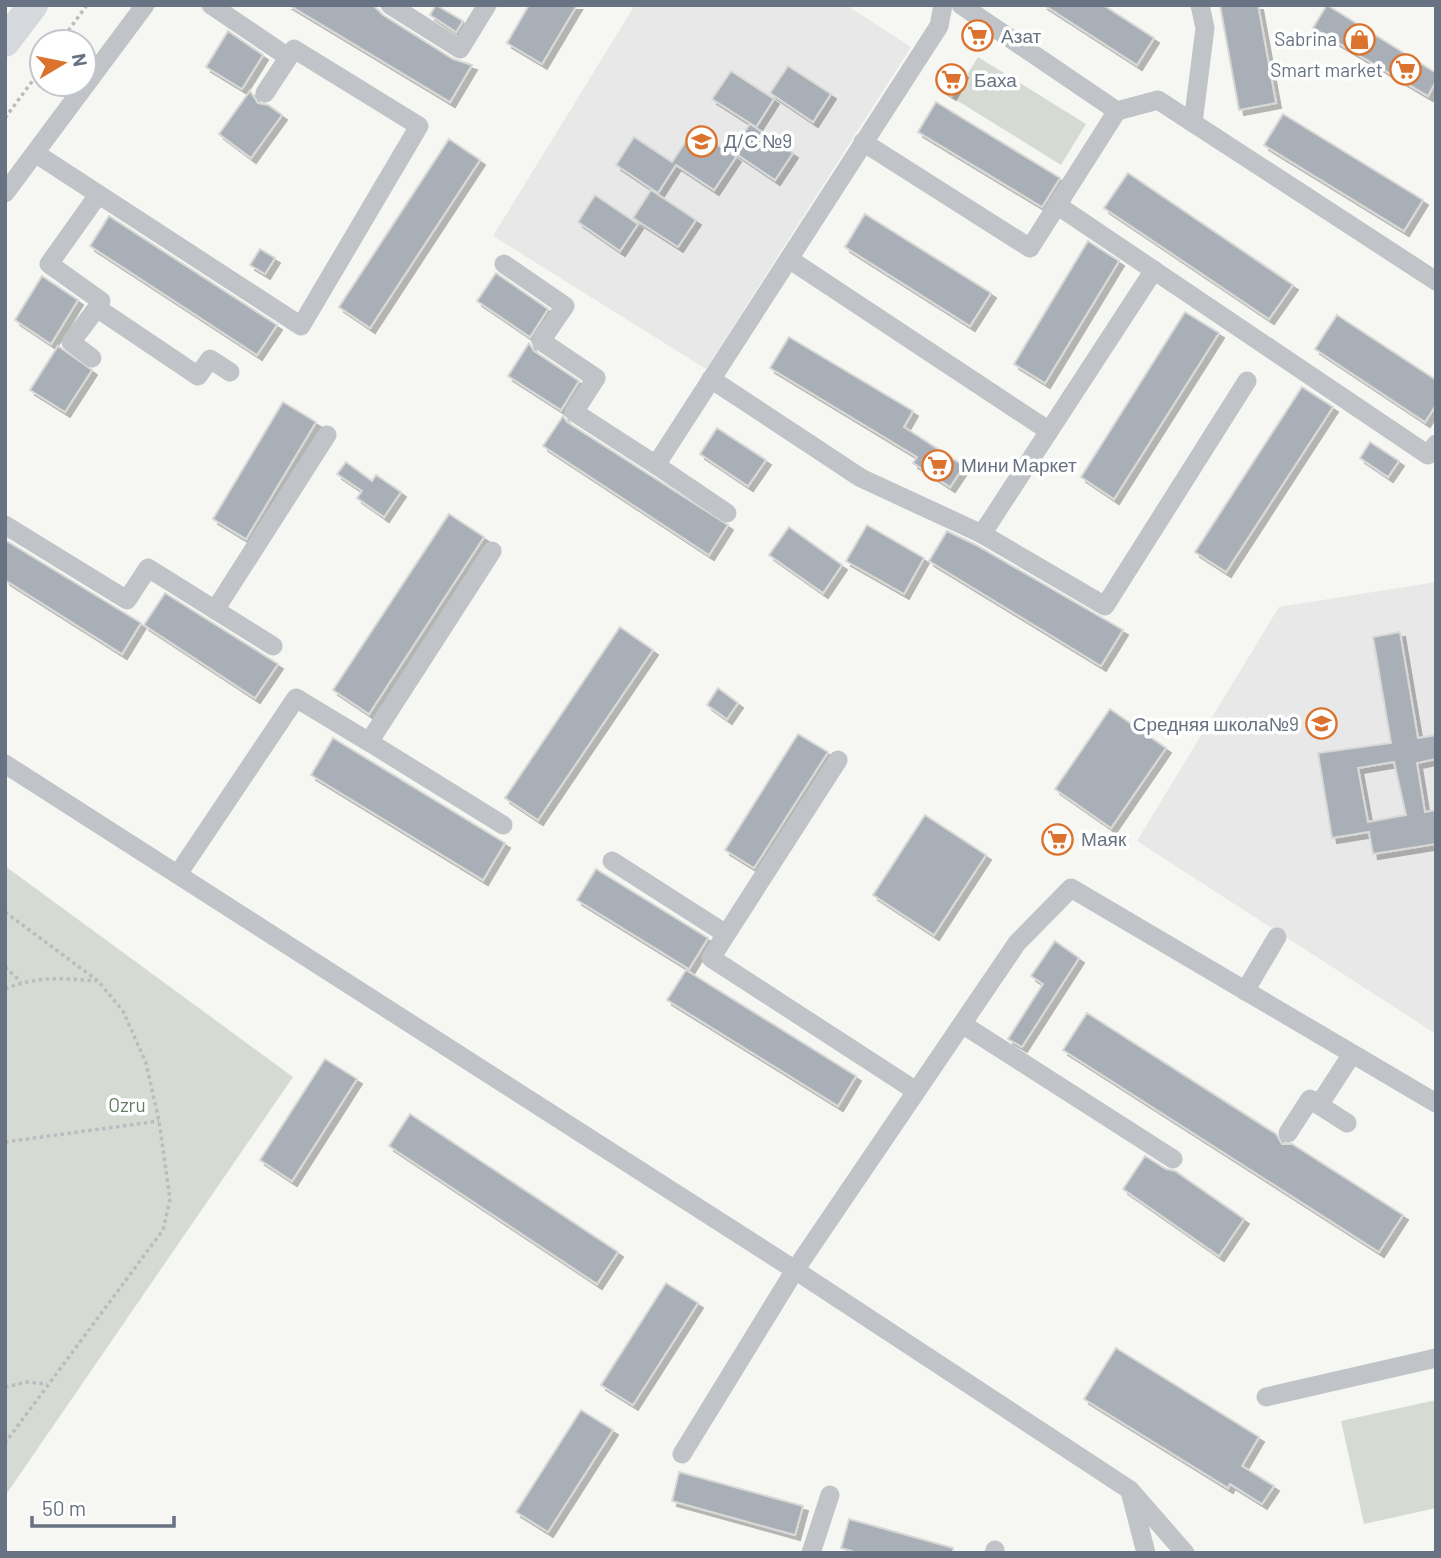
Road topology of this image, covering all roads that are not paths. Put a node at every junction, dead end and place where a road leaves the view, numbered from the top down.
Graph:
1 (33, 5) edge
2 (145, 5) edge
3 (211, 5) edge
4 (390, 5) edge
5 (487, 5) edge
6 (943, 5) edge
7 (961, 5) edge
8 (1200, 5) edge
9 (5, 42) edge
10 (288, 57) junction
11 (265, 93) dead end
12 (1117, 111) junction
13 (1193, 123) junction
14 (863, 142) junction
15 (35, 153) junction
16 (5, 193) edge
17 (98, 195) junction
18 (1057, 205) junction
19 (789, 259) junction
20 (504, 264) dead end
21 (1154, 270) junction
22 (1436, 281) edge
23 (97, 308) junction
24 (92, 358) dead end
25 (230, 372) dead end
26 (711, 379) junction
27 (1247, 381) dead end
28 (1049, 431) junction
29 (327, 435) dead end
30 (1436, 444) edge
31 (656, 465) junction
32 (727, 513) dead end
33 (5, 525) edge
34 (982, 534) junction
35 (492, 551) dead end
36 (215, 610) junction
37 (273, 646) dead end
38 (369, 742) junction
39 (838, 760) dead end
40 (5, 764) edge
41 (503, 825) dead end
42 (612, 861) dead end
43 (178, 874) junction
44 (726, 934) junction
45 (1277, 937) dead end
46 (1245, 990) junction
47 (962, 1024) junction
48 (1352, 1054) junction
49 (916, 1091) junction
50 (1436, 1103) edge
51 (1319, 1105) junction
52 (1347, 1123) dead end
53 (1287, 1132) dead end
54 (1174, 1159) dead end
55 (795, 1270) junction
56 (1436, 1358) edge
57 (1266, 1397) dead end
58 (682, 1454) dead end
59 (1130, 1490) junction
60 (830, 1494) dead end
61 (811, 1553) edge
62 (1146, 1553) edge
63 (1185, 1553) edge

1 - 9 highway
2 - 15 street
3 - 10 street
4 - 5 street
6 - 14 street
7 - 12 street
8 - 13 street
10 - 11 street
10 - 17 street
12 - 13 street
12 - 18 street
13 - 22 street
14 - 18 street
14 - 19 street
15 - 16 street
15 - 17 street
17 - 23 street
18 - 21 street
19 - 26 street
19 - 28 street
20 - 31 street
21 - 28 street
21 - 30 street
23 - 24 street
23 - 25 street
26 - 31 street
26 - 34 street
27 - 34 street
28 - 34 street
29 - 36 street
31 - 32 street
33 - 36 street
35 - 38 street
36 - 37 street
38 - 41 street
38 - 43 street
39 - 44 street
40 - 43 street
42 - 44 street
43 - 55 street
44 - 49 street
45 - 46 street
46 - 47 street
46 - 48 street
47 - 49 street
47 - 54 street
48 - 50 street
48 - 51 street
49 - 55 street
51 - 52 street
51 - 53 street
55 - 58 street
55 - 59 street
56 - 57 street
59 - 62 street
59 - 63 street
60 - 61 street

